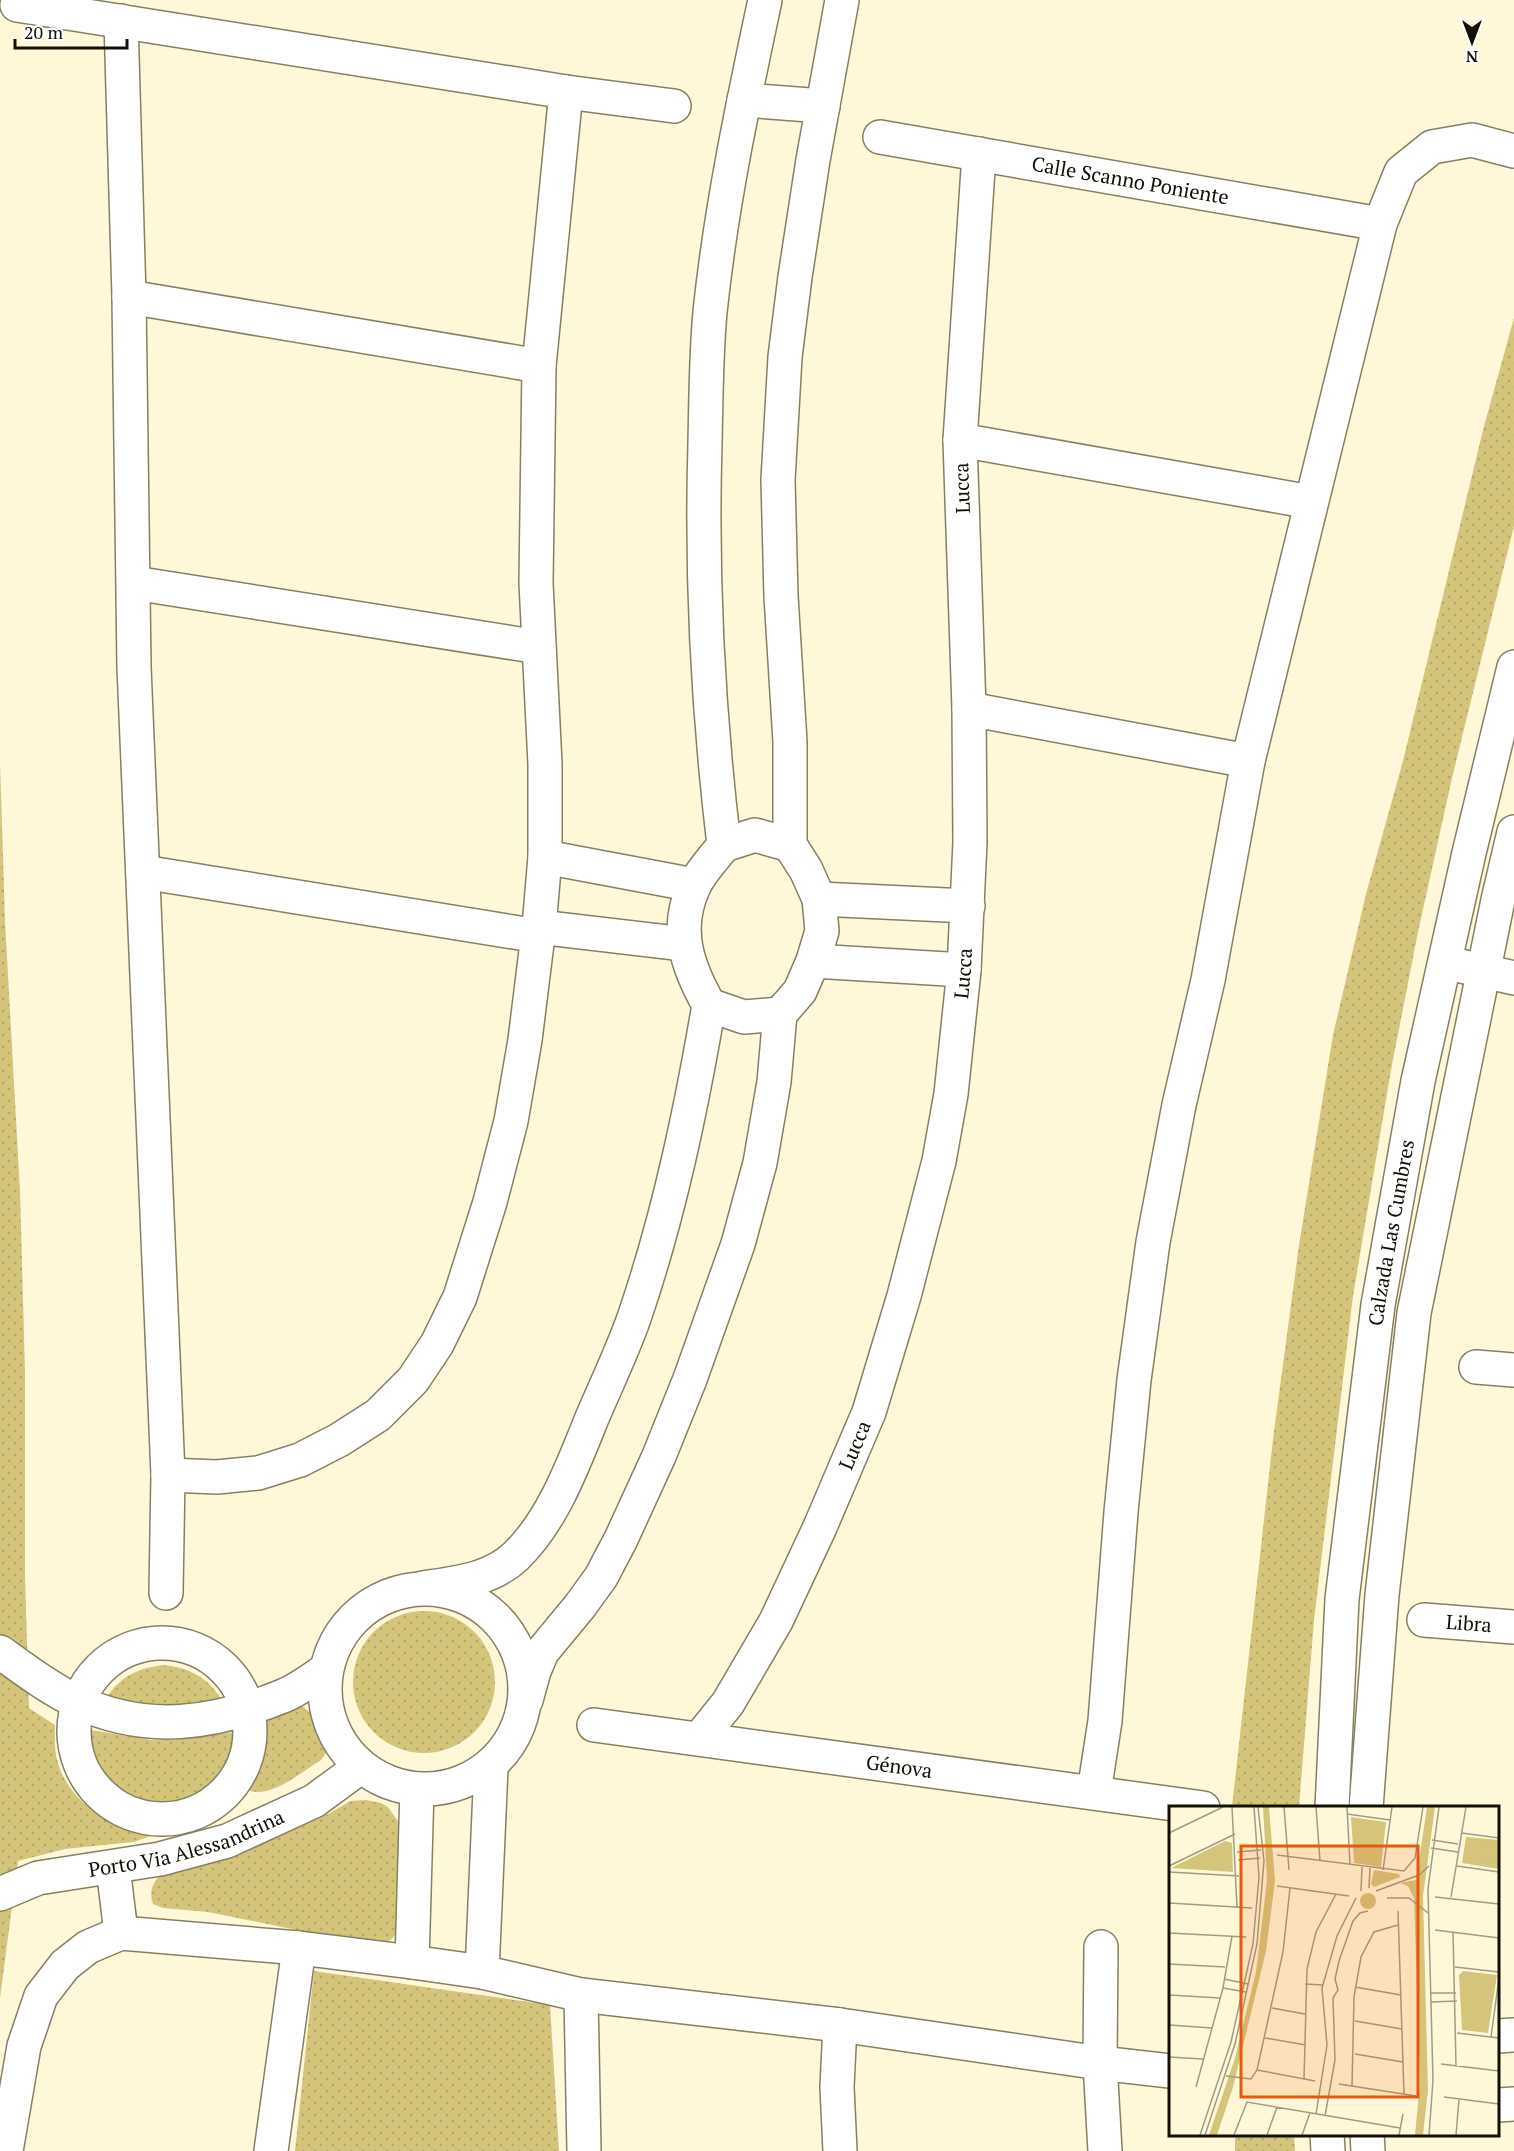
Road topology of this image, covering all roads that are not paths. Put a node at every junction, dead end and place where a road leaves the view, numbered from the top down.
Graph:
1 (765, 0) edge
2 (842, 0) edge
3 (17, 5) dead end
4 (121, 21) junction
5 (566, 92) junction
6 (744, 100) junction
7 (674, 106) dead end
8 (823, 106) junction
9 (880, 137) dead end
10 (1514, 151) edge
11 (979, 154) junction
12 (1380, 224) junction
13 (129, 297) junction
14 (539, 366) junction
15 (960, 440) junction
16 (1311, 502) junction
17 (134, 583) junction
18 (539, 647) junction
19 (1514, 667) edge
20 (969, 709) junction
21 (1248, 761) junction
22 (1514, 832) edge
23 (724, 845) junction
24 (790, 845) junction
25 (545, 857) junction
26 (143, 872) junction
27 (694, 885) junction
28 (1461, 892) junction
29 (819, 899) junction
30 (1506, 901) edge
31 (968, 906) junction
32 (539, 932) junction
33 (684, 944) junction
34 (813, 961) junction
35 (1445, 963) junction
36 (964, 969) junction
37 (1499, 975) edge
38 (709, 1005) junction
39 (780, 1014) junction
40 (1476, 1367) dead end
41 (1514, 1370) edge
42 (168, 1475) junction
43 (423, 1588) junction
44 (166, 1593) dead end
45 (1424, 1620) dead end
46 (1514, 1627) edge
47 (0, 1652) edge
48 (326, 1670) junction
49 (526, 1700) junction
50 (78, 1702) junction
51 (247, 1708) junction
52 (594, 1725) dead end
53 (699, 1739) junction
54 (359, 1768) junction
55 (491, 1768) junction
56 (417, 1789) junction
57 (1094, 1792) junction
58 (214, 1802) junction
59 (1189, 1806) edge
60 (1332, 1806) edge
61 (1366, 1806) edge
62 (260, 1827) junction
63 (113, 1867) junction
64 (0, 1894) edge
65 (121, 1933) junction
66 (1101, 1947) dead end
67 (299, 1948) junction
68 (412, 1962) junction
69 (482, 1972) junction
70 (581, 1995) junction
71 (840, 2025) junction
72 (1514, 2035) edge
73 (1499, 2036) edge
74 (1100, 2063) junction
75 (1169, 2071) edge
76 (1327, 2136) edge
77 (1367, 2136) edge
78 (6, 2151) edge
79 (271, 2151) edge
80 (584, 2151) edge
81 (840, 2151) edge
82 (1105, 2151) edge
83 (1328, 2151) edge
84 (1368, 2151) edge

1 - 6 street
2 - 8 street
3 - 4 street
4 - 5 street
4 - 13 street
5 - 7 street
5 - 14 street
6 - 8 street
6 - 23 street
8 - 24 street
9 - 11 street, Calle Scanno Poniente
10 - 12 street
11 - 12 street, Calle Scanno Poniente
11 - 15 street, Lucca
12 - 16 street
13 - 14 street
13 - 17 street
14 - 18 street
15 - 16 street
15 - 20 street, Lucca
16 - 21 street
17 - 18 street
17 - 26 street
18 - 25 street
19 - 28 street, Calzada Las Cumbres
20 - 21 street
20 - 31 street, Lucca
21 - 57 street
22 - 30 street, Calzada Las Cumbres
23 - 24 street
23 - 27 street
24 - 29 street
25 - 27 street
25 - 32 street
26 - 32 street
26 - 42 street
27 - 33 street
28 - 30 street
28 - 35 street, Calzada Las Cumbres
29 - 31 street
29 - 34 street
30 - 37 street, Calzada Las Cumbres
31 - 36 street, Lucca
32 - 33 street
32 - 42 street
33 - 38 street
34 - 36 street
34 - 39 street
35 - 37 street
35 - 60 street, Calzada Las Cumbres
36 - 53 street, Lucca
37 - 61 street, Calzada Las Cumbres
38 - 39 street
38 - 43 street
39 - 49 street
40 - 41 street
42 - 44 street
43 - 48 street
43 - 49 street
45 - 46 street, Libra
47 - 50 street
48 - 51 street
48 - 54 street
49 - 55 street
50 - 51 street
50 - 51 street
50 - 58 street
51 - 58 street
52 - 53 street, Génova
53 - 57 street, Génova
54 - 56 street
54 - 62 street, Porto Via Alessandrina
55 - 56 street
55 - 69 street
56 - 68 street
57 - 59 street, Génova
58 - 62 street
62 - 63 street, Porto Via Alessandrina
63 - 64 street, Porto Via Alessandrina
63 - 65 street
65 - 67 street
65 - 78 street
66 - 74 street
67 - 68 street
67 - 79 street
68 - 69 street
69 - 70 street
70 - 71 street
70 - 80 street
71 - 74 street
71 - 81 street
72 - 73 street
74 - 75 street
74 - 82 street
76 - 83 street
77 - 84 street

